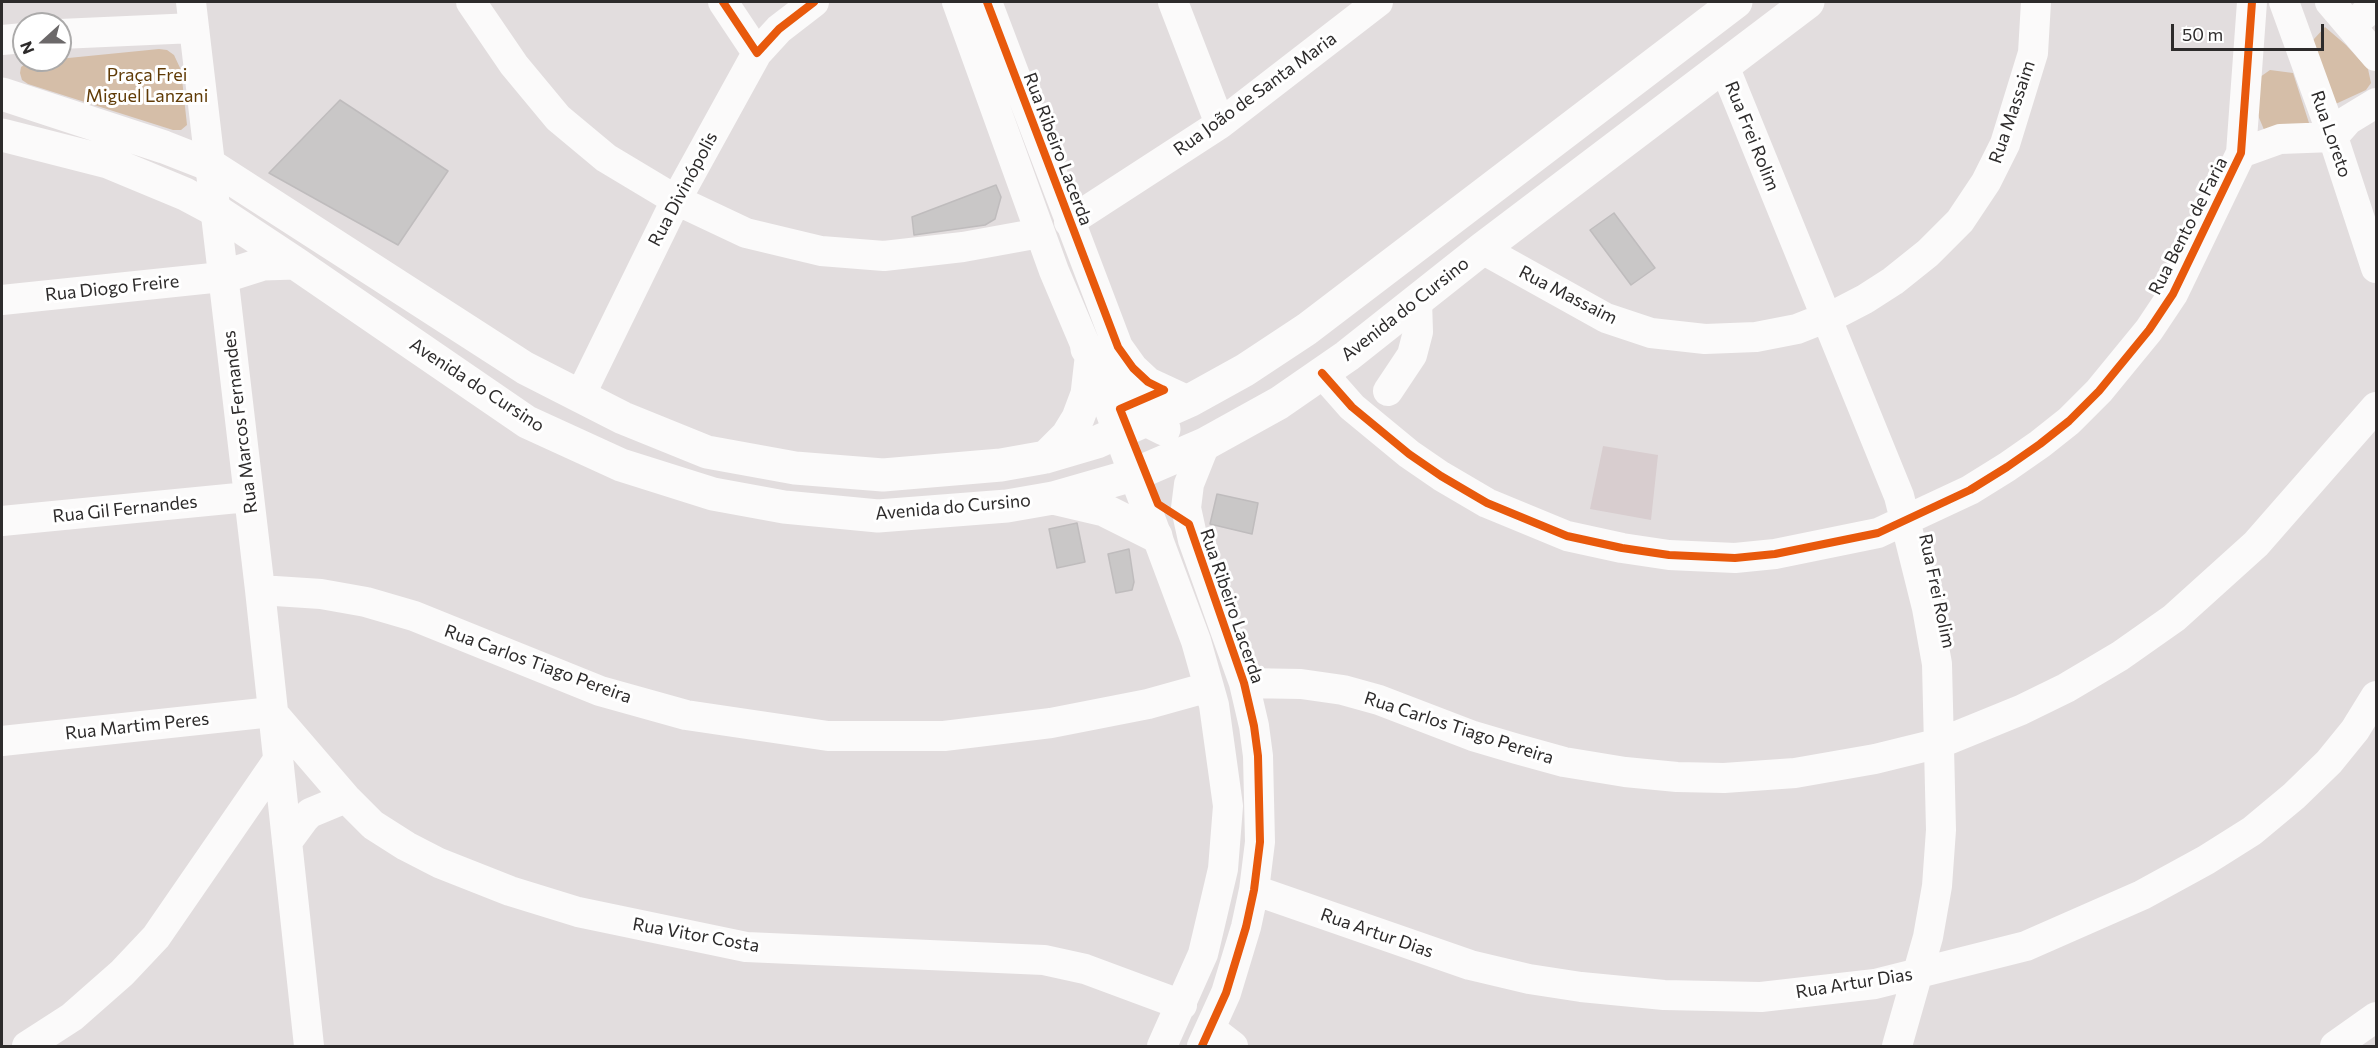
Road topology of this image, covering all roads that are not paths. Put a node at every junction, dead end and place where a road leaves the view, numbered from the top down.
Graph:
1 (471, 2) edge
2 (723, 2) edge
3 (814, 2) edge
4 (957, 2) edge
5 (987, 2) edge
6 (1173, 2) edge
7 (1378, 2) edge
8 (1736, 2) edge
9 (1808, 2) edge
10 (2036, 2) edge
11 (2252, 2) edge
12 (2284, 2) edge
13 (2330, 2) edge
14 (2376, 4) edge
15 (1701, 13) edge
16 (192, 15) edge
17 (2351, 26) junction
18 (72, 32) edge
19 (757, 53) junction
20 (2376, 56) edge
21 (1724, 66) junction
22 (2, 94) edge
23 (2376, 103) edge
24 (1220, 124) junction
25 (2, 135) edge
26 (2333, 137) junction
27 (2241, 153) junction
28 (210, 165) junction
29 (676, 200) junction
30 (215, 210) junction
31 (1069, 222) junction
32 (1040, 233) junction
33 (1482, 249) junction
34 (295, 263) junction
35 (2376, 268) edge
36 (222, 277) junction
37 (2, 300) edge
38 (1418, 301) junction
39 (1827, 317) junction
40 (1089, 354) junction
41 (1322, 373) junction
42 (1388, 391) dead end
43 (580, 396) junction
44 (1189, 401) junction
45 (2376, 407) edge
46 (1148, 421) junction
47 (1117, 433) junction
48 (1205, 444) junction
49 (1046, 457) junction
50 (1133, 475) junction
51 (248, 497) junction
52 (1053, 498) junction
53 (2, 521) edge
54 (1906, 521) junction
55 (1156, 536) junction
56 (260, 590) junction
57 (1244, 683) junction
58 (1209, 687) junction
59 (2376, 696) edge
60 (272, 712) junction
61 (2, 741) edge
62 (1940, 742) junction
63 (278, 760) junction
64 (346, 798) junction
65 (288, 842) junction
66 (1254, 890) junction
67 (1918, 973) junction
68 (1182, 1005) junction
69 (2376, 1017) edge
70 (1215, 1041) edge
71 (27, 1047) edge
72 (309, 1047) edge
73 (1162, 1047) edge
74 (1897, 1047) edge
75 (2335, 1047) edge

1 - 29 street
2 - 19 street
3 - 19 street, Rua Divinópolis
4 - 32 street
5 - 31 street, Rua Ribeiro Lacerda
6 - 24 street
7 - 24 street, Rua João de Santa Maria
8 - 15 main road, Avenida do Cursino
9 - 21 main road, Avenida do Cursino
10 - 39 street, Rua Massaim
11 - 27 street, Rua Bento de Faria
12 - 26 street, Rua Loreto
13 - 17 street
14 - 17 street
15 - 21 main road, Rua Frei Rolim
15 - 44 main road, Avenida do Cursino
16 - 18 street
16 - 28 street, Rua Marcos Fernandes
17 - 20 street
19 - 29 street, Rua Divinópolis
21 - 33 main road, Avenida do Cursino
21 - 39 street, Rua Frei Rolim
22 - 28 main road, Avenida do Cursino
23 - 26 street
24 - 31 street, Rua João de Santa Maria
25 - 30 main road, Avenida do Cursino
26 - 27 street
26 - 35 street, Rua Loreto
27 - 54 street, Rua Bento de Faria
28 - 30 street, Rua Marcos Fernandes
28 - 43 main road, Avenida do Cursino
29 - 32 street
29 - 43 street, Rua Divinópolis
30 - 34 main road, Avenida do Cursino
30 - 36 street, Rua Marcos Fernandes
31 - 44 street, Rua Ribeiro Lacerda
32 - 40 street
33 - 38 main road, Avenida do Cursino
33 - 39 street, Rua Massaim
34 - 36 main road
34 - 52 main road, Avenida do Cursino
36 - 37 street, Rua Diogo Freire
36 - 51 street, Rua Marcos Fernandes
38 - 41 main road, Avenida do Cursino
38 - 42 street
39 - 54 street, Rua Frei Rolim
40 - 46 main road
40 - 47 street
40 - 49 main road
41 - 48 main road, Avenida do Cursino
41 - 54 street, Rua Bento de Faria
43 - 49 main road, Avenida do Cursino
44 - 46 main road, Avenida do Cursino
45 - 62 street, Rua Carlos Tiago Pereira
46 - 47 main road, Avenida do Cursino
46 - 48 main road
47 - 49 main road, Avenida do Cursino
47 - 50 street
48 - 50 main road, Avenida do Cursino
48 - 57 street, Rua Ribeiro Lacerda
50 - 52 main road, Avenida do Cursino
50 - 55 street
51 - 53 street, Rua Gil Fernandes
51 - 56 street, Rua Marcos Fernandes
52 - 55 main road
54 - 62 street, Rua Frei Rolim
55 - 58 street
56 - 58 street, Rua Carlos Tiago Pereira
56 - 60 street, Rua Marcos Fernandes
57 - 62 street, Rua Carlos Tiago Pereira
57 - 66 street, Rua Ribeiro Lacerda
58 - 68 street
59 - 67 street, Rua Artur Dias
60 - 61 street, Rua Martim Peres
60 - 63 street, Rua Marcos Fernandes
60 - 64 street, Rua Vitor Costa
62 - 67 street, Rua Frei Rolim
63 - 65 street, Rua Marcos Fernandes
63 - 71 street
64 - 65 street
64 - 68 street, Rua Vitor Costa
65 - 72 street, Rua Marcos Fernandes
66 - 67 street, Rua Artur Dias
66 - 70 street, Rua Ribeiro Lacerda
67 - 74 street, Rua Frei Rolim
68 - 73 street
69 - 75 street

